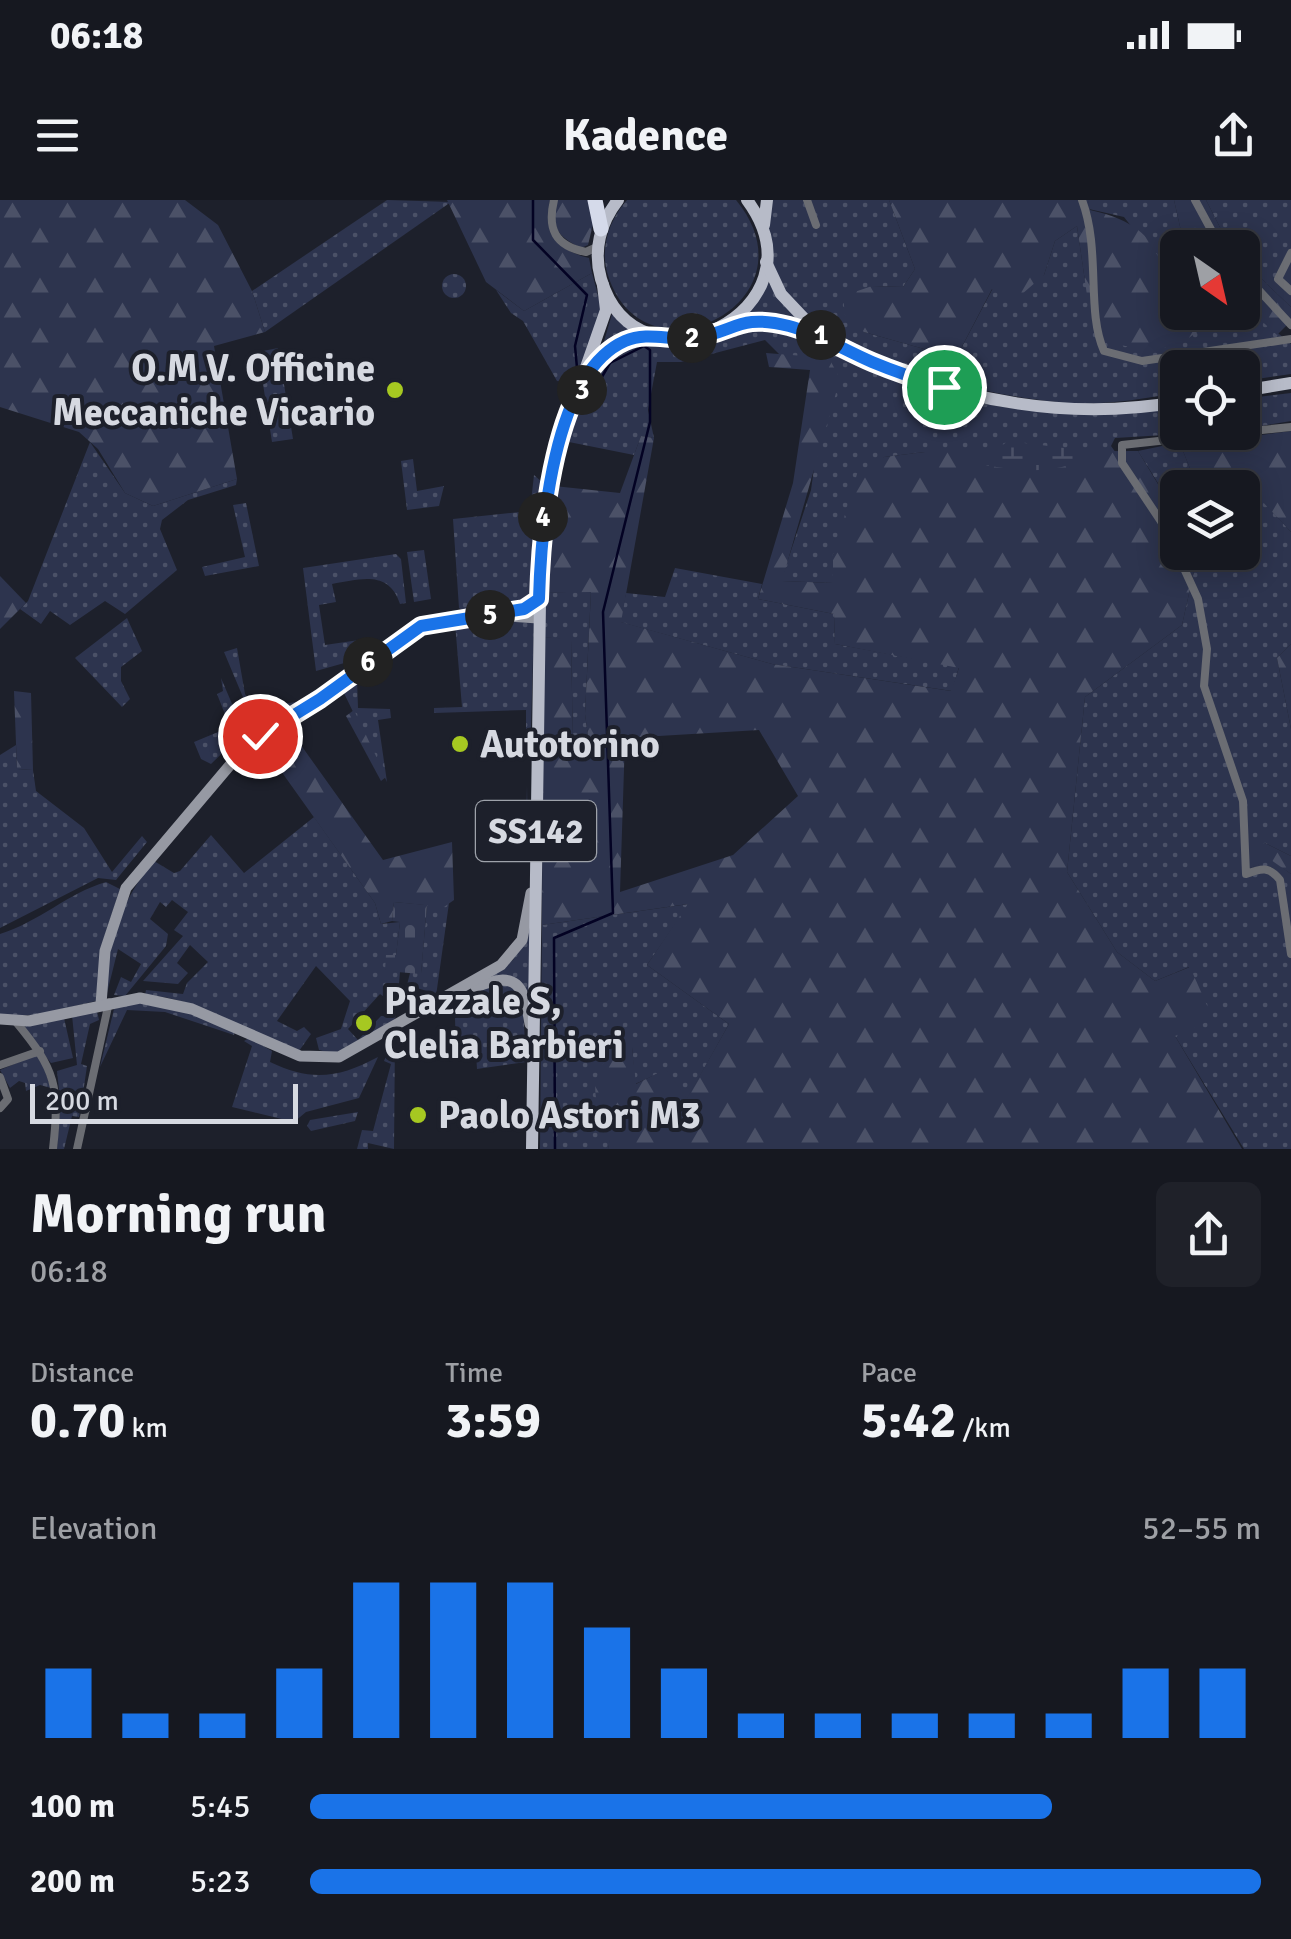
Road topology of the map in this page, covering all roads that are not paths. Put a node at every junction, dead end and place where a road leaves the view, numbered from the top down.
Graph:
1 (554, 200) edge
2 (594, 200) edge
3 (618, 200) edge
4 (747, 200) edge
5 (766, 200) edge
6 (807, 200) edge
7 (1082, 200) edge
8 (1195, 200) edge
9 (816, 225) dead end
10 (602, 229) junction
11 (1211, 230) edge
12 (764, 232) junction
13 (598, 247) junction
14 (1291, 254) edge
15 (766, 262) junction
16 (603, 285) junction
17 (1260, 291) edge
18 (1291, 291) edge
19 (1290, 323) edge
20 (728, 325) junction
21 (656, 335) junction
22 (821, 335) junction
23 (1291, 339) edge
24 (1291, 384) edge
25 (1260, 388) edge
26 (1160, 403) edge
27 (572, 408) junction
28 (1291, 426) edge
29 (1260, 430) edge
30 (1160, 441) edge
31 (539, 599) junction
32 (495, 615) junction
33 (538, 618) junction
34 (536, 860) junction
35 (1291, 954) edge
36 (105, 1003) junction
37 (435, 1003) junction
38 (0, 1020) edge
39 (16, 1022) junction
40 (533, 1044) junction
41 (40, 1051) junction
42 (0, 1065) edge
43 (0, 1077) edge
44 (57, 1099) junction
45 (0, 1108) edge
46 (86, 1110) junction
47 (54, 1149) edge
48 (77, 1149) edge
49 (532, 1149) edge

1 - 13 street
2 - 10 highway
3 - 10 main road
4 - 12 main road
5 - 12 main road
6 - 9 street
7 - 23 street
8 - 11 street
10 - 13 main road
12 - 15 main road
13 - 16 main road
14 - 18 street
15 - 20 main road
15 - 22 main road
16 - 21 main road
16 - 27 main road, SS142
17 - 19 street
20 - 21 main road
20 - 22 main road
21 - 27 main road, SS142
22 - 26 main road
24 - 25 main road
27 - 31 main road, SS142
28 - 29 street
30 - 35 street
31 - 32 street
31 - 33 main road, SS142
32 - 33 street
32 - 36 street
33 - 34 main road, SS142
34 - 37 street
34 - 40 main road, SS142
36 - 37 street
36 - 39 street
36 - 46 street
37 - 40 street
38 - 39 street
39 - 41 street
40 - 49 main road, SS142
41 - 42 street
41 - 44 street
43 - 45 street
44 - 46 street
44 - 47 street
46 - 48 street

